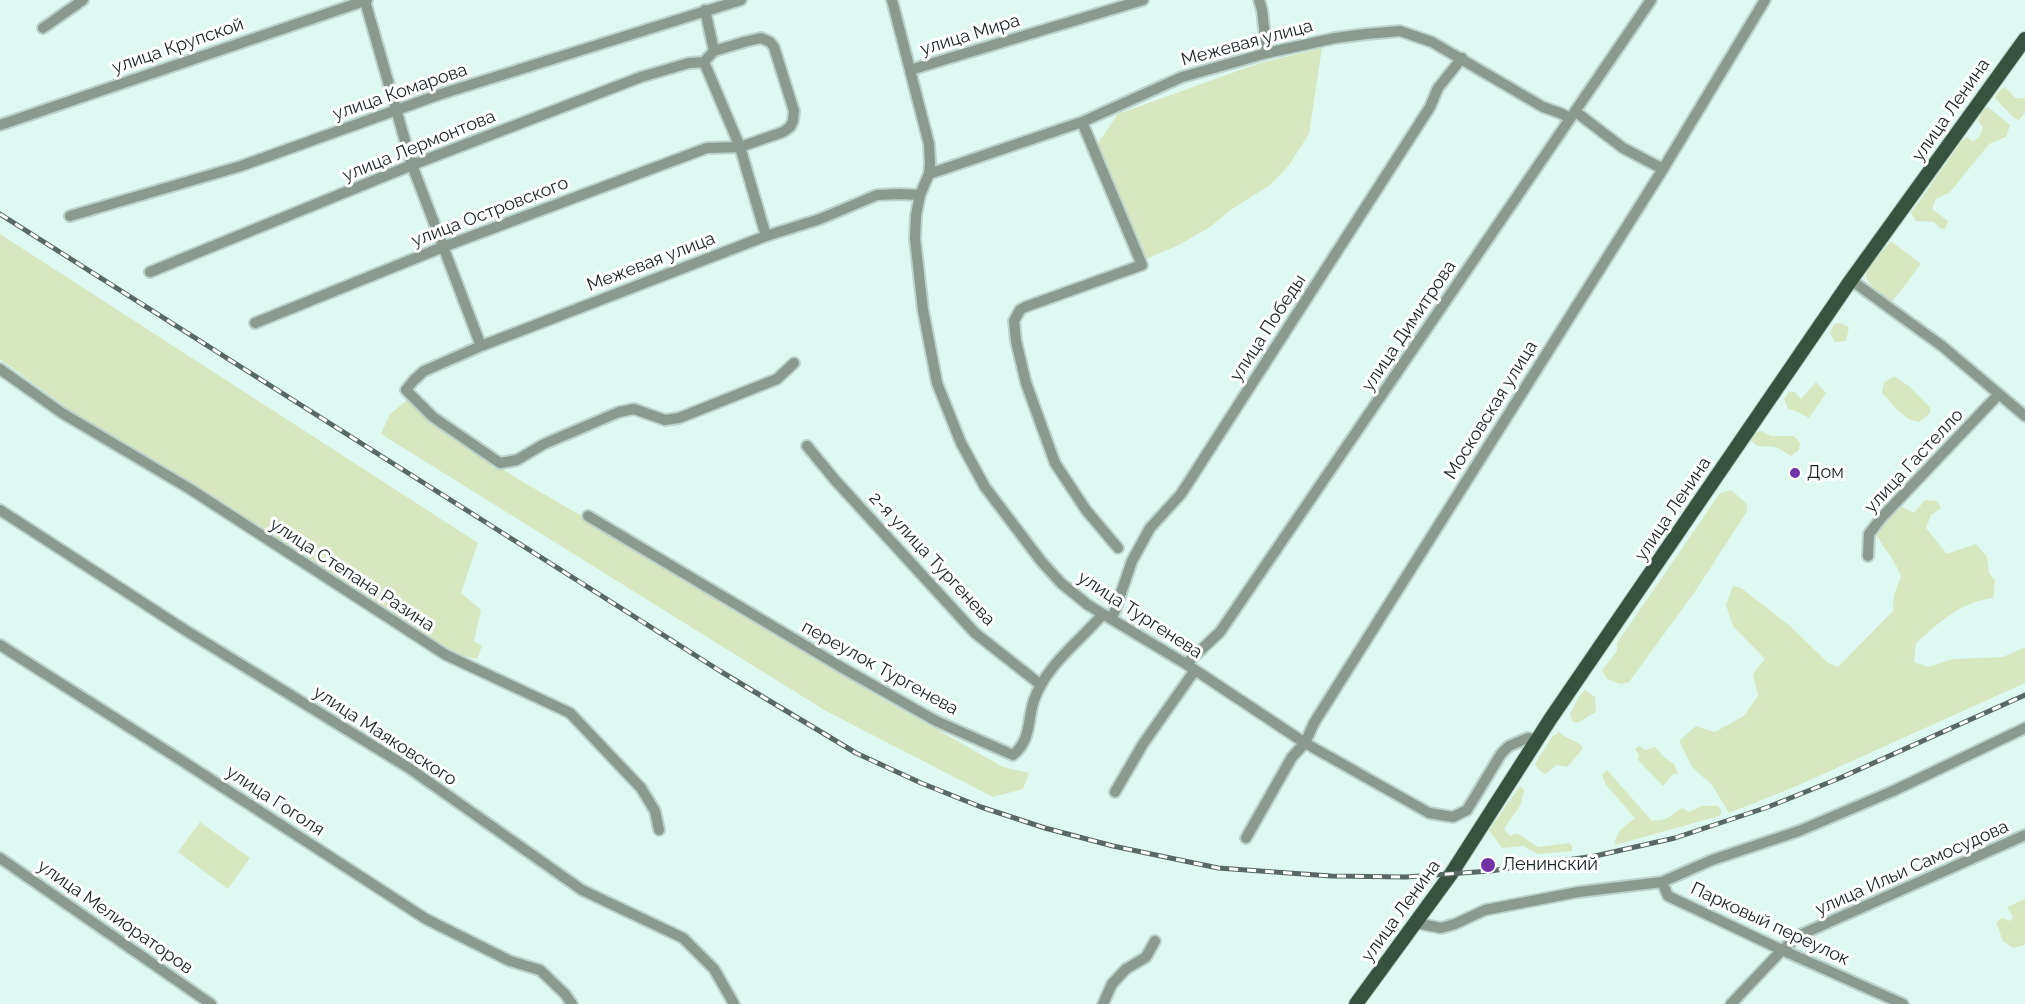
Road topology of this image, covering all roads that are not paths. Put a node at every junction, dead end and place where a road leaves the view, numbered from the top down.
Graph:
1 (83, 0) edge
2 (366, 0) edge
3 (741, 0) edge
4 (892, 0) edge
5 (1143, 0) edge
6 (1259, 0) edge
7 (1651, 0) edge
8 (1765, 0) edge
9 (705, 10) junction
10 (44, 28) dead end
11 (2025, 39) edge
12 (714, 51) junction
13 (1268, 53) junction
14 (1462, 58) junction
15 (704, 62) junction
16 (910, 70) junction
17 (396, 111) junction
18 (1573, 115) junction
19 (1082, 122) junction
20 (0, 125) edge
21 (740, 147) junction
22 (412, 165) junction
23 (1663, 169) junction
24 (929, 174) junction
25 (920, 195) junction
26 (70, 216) dead end
27 (766, 236) junction
28 (443, 247) junction
29 (150, 272) dead end
30 (1851, 280) junction
31 (255, 323) dead end
32 (481, 346) junction
33 (794, 363) dead end
34 (0, 369) edge
35 (1999, 394) junction
36 (2025, 416) edge
37 (807, 446) dead end
38 (0, 510) edge
39 (588, 516) dead end
40 (1118, 548) dead end
41 (1868, 556) dead end
42 (1107, 617) junction
43 (0, 645) edge
44 (1190, 667) junction
45 (1041, 685) junction
46 (2025, 728) edge
47 (1537, 740) junction
48 (1305, 742) junction
49 (1114, 792) dead end
50 (659, 830) dead end
51 (2025, 836) edge
52 (1246, 838) dead end
53 (0, 858) edge
54 (1662, 882) junction
55 (1416, 922) junction
56 (1155, 941) dead end
57 (1782, 950) junction
58 (211, 1004) edge
59 (572, 1004) edge
60 (734, 1004) edge
61 (1103, 1004) edge
62 (1356, 1004) edge
63 (1731, 1004) edge
64 (1904, 1004) edge

1 - 10 street
2 - 17 street
2 - 20 street, улица Крупской
3 - 9 street, улица Комарова
4 - 16 street, улица Тургенева
5 - 16 street, улица Мира
6 - 13 street
7 - 18 street, улица Димитрова
8 - 23 street, Московская улица
9 - 12 street
9 - 17 street, улица Комарова
11 - 30 main road, улица Ленина
12 - 15 street
12 - 21 street, улица Островского
13 - 14 street, Межевая улица
13 - 19 street, Межевая улица
14 - 18 street, Межевая улица
14 - 42 street, улица Победы
15 - 21 street
15 - 22 street, улица Лермонтова
16 - 24 street, улица Тургенева
17 - 22 street
17 - 26 street, улица Комарова
18 - 23 street, Межевая улица
18 - 44 street, улица Димитрова
19 - 24 street, Межевая улица
19 - 40 street
21 - 27 street
21 - 28 street, улица Островского
22 - 28 street
22 - 29 street, улица Лермонтова
23 - 48 street, Московская улица
24 - 25 street, улица Тургенева
25 - 27 street, Межевая улица
25 - 42 street, улица Тургенева
27 - 32 street, Межевая улица
28 - 31 street, улица Островского
28 - 32 street
30 - 35 street
30 - 47 main road, улица Ленина
32 - 33 street, Межевая улица
34 - 50 street, улица Степана Разина
35 - 36 street
35 - 41 street, улица Гастелло
37 - 45 street, 2-я улица Тургенева
38 - 60 street, улица Маяковского
39 - 45 street, переулок Тургенева
42 - 44 street, улица Тургенева
42 - 45 street, переулок Тургенева
43 - 59 street, улица Гоголя
44 - 48 street, улица Тургенева
44 - 49 street, улица Димитрова
46 - 54 street
47 - 48 street, улица Тургенева
47 - 55 main road, улица Ленина
48 - 52 street, Московская улица
51 - 57 street, улица Ильи Самосудова
53 - 58 street, улица Мелиораторов
54 - 55 street
54 - 57 street, Парковый переулок
55 - 62 main road, улица Ленина
56 - 61 street
57 - 63 street, улица Ильи Самосудова
57 - 64 street, Парковый переулок

